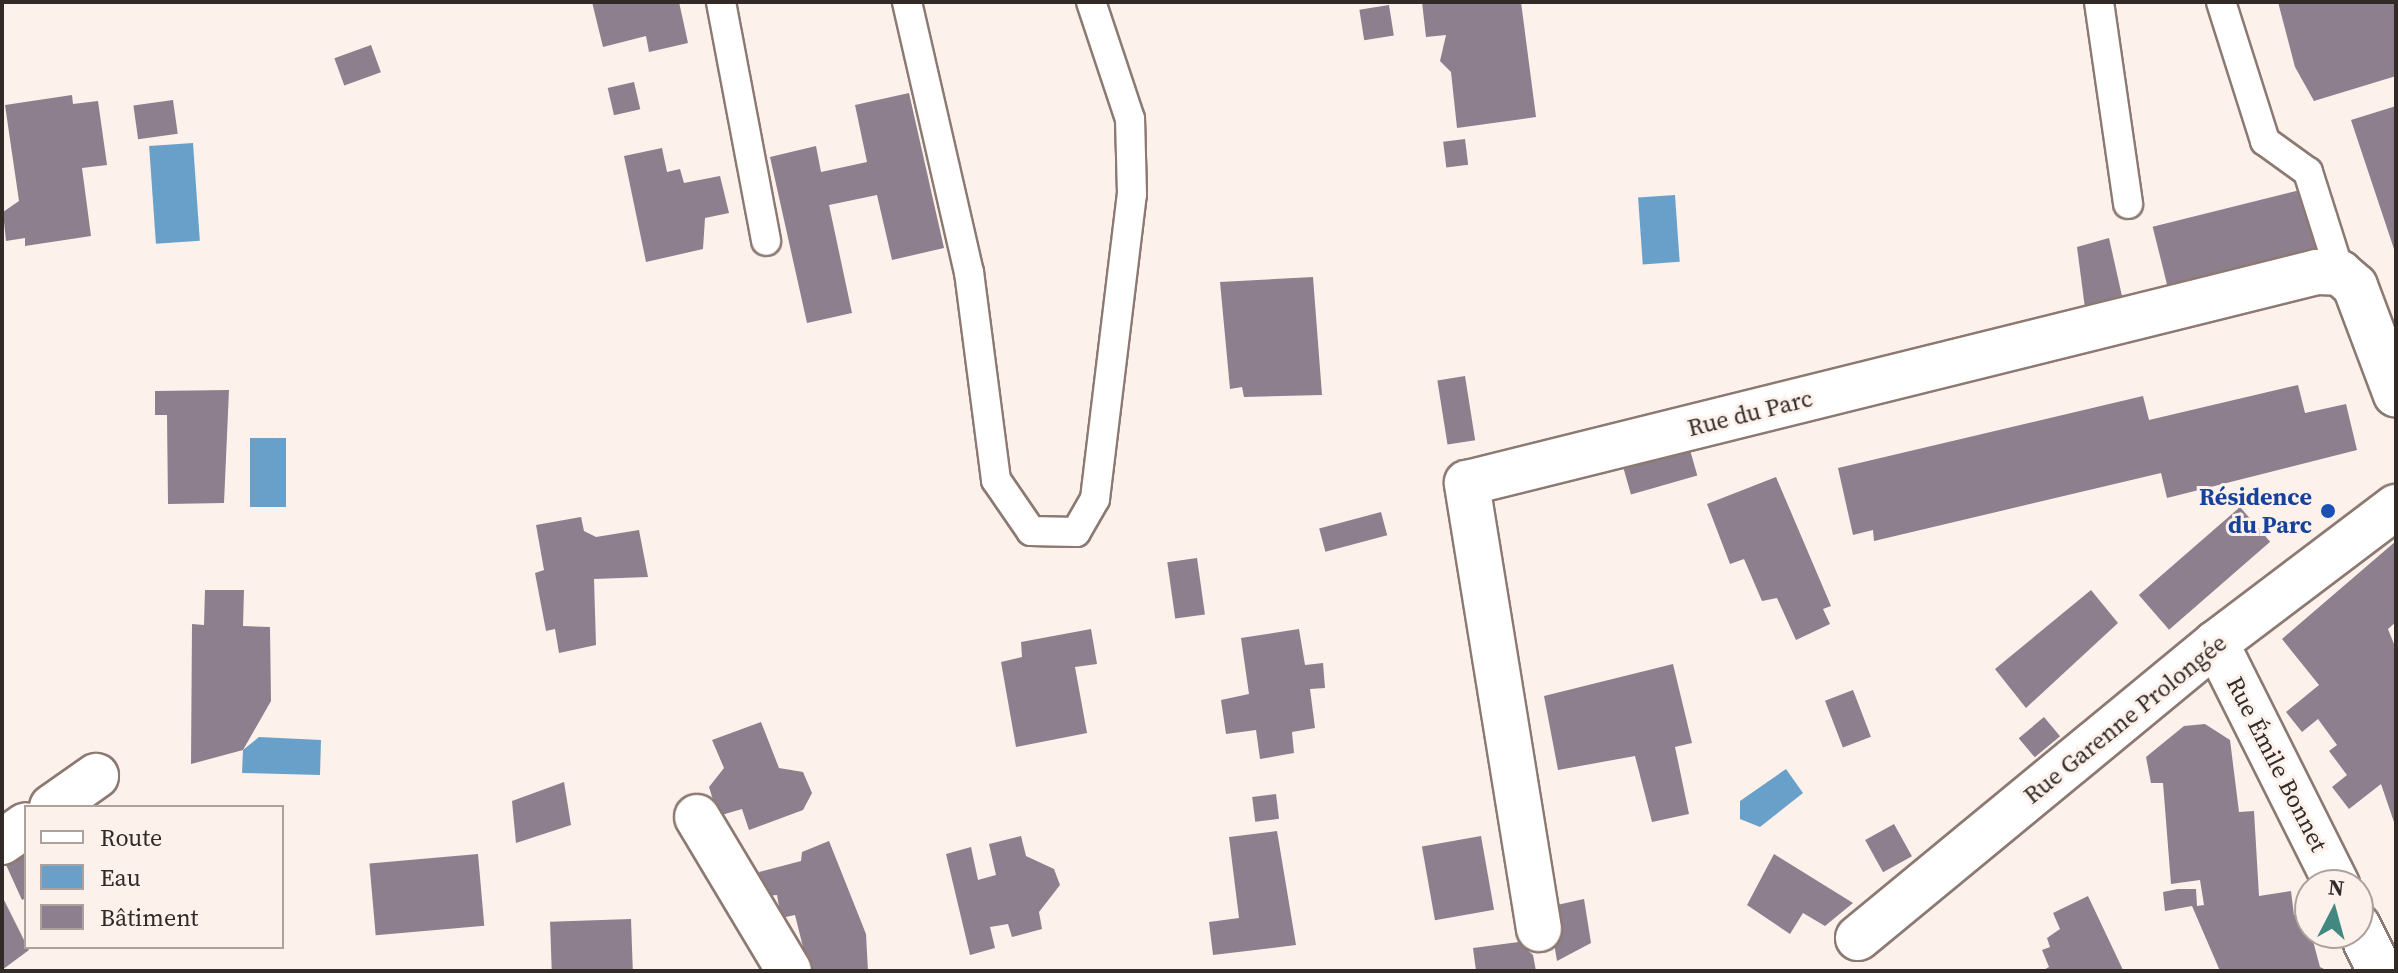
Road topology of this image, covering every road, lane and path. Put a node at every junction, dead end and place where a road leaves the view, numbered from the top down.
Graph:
1 (721, 2) edge
2 (907, 2) edge
3 (1091, 2) edge
4 (2099, 2) edge
5 (2221, 2) edge
6 (2128, 204) dead end
7 (766, 241) dead end
8 (2340, 273) junction
9 (2396, 395) edge
10 (2396, 507) edge
11 (2216, 643) junction
12 (96, 776) dead end
13 (55, 805) edge
14 (697, 817) dead end
15 (24, 826) edge
16 (2, 842) edge
17 (2329, 869) edge
18 (1539, 929) dead end
19 (1858, 938) dead end
20 (789, 971) edge

1 - 7 lane
2 - 3 lane
4 - 6 lane
5 - 8 lane
8 - 9 street
8 - 18 street, Rue du Parc
10 - 11 street, Rue Garenne Prolongée
11 - 17 street, Rue Émile Bonnet
11 - 19 street, Rue Garenne Prolongée
12 - 13 street
14 - 20 street
15 - 16 street

